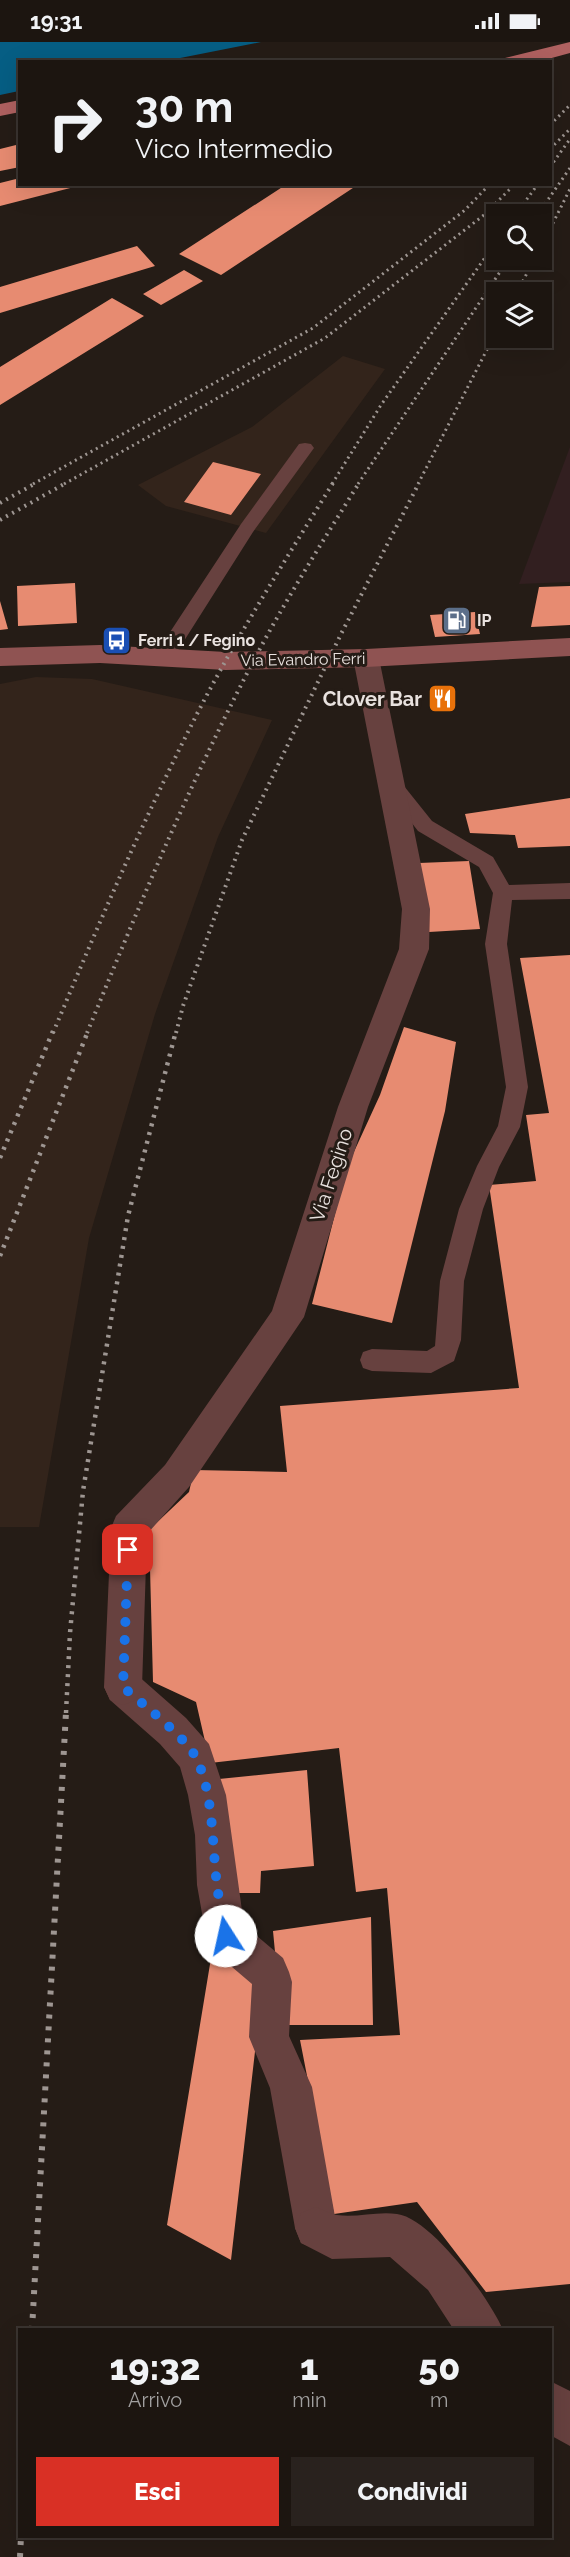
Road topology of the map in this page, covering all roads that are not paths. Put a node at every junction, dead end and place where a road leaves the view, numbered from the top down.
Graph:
1 (570, 47) edge
2 (520, 60) edge
3 (18, 106) edge
4 (0, 110) edge
5 (305, 448) dead end
6 (570, 647) edge
7 (0, 657) edge
8 (163, 658) junction
9 (366, 658) junction
10 (389, 781) junction
11 (570, 891) edge
12 (502, 893) junction
13 (372, 1360) dead end
14 (480, 2328) edge
15 (552, 2405) edge
16 (570, 2423) edge

1 - 2 main road
3 - 4 main road
5 - 8 lane
6 - 9 main road, Via Evandro Ferri
7 - 8 main road, Via Evandro Ferri
8 - 9 main road, Via Evandro Ferri
9 - 10 street, Via Fegino
10 - 12 lane, Via Fegino
10 - 14 street, Via Fegino
11 - 12 lane
12 - 13 lane
15 - 16 street

